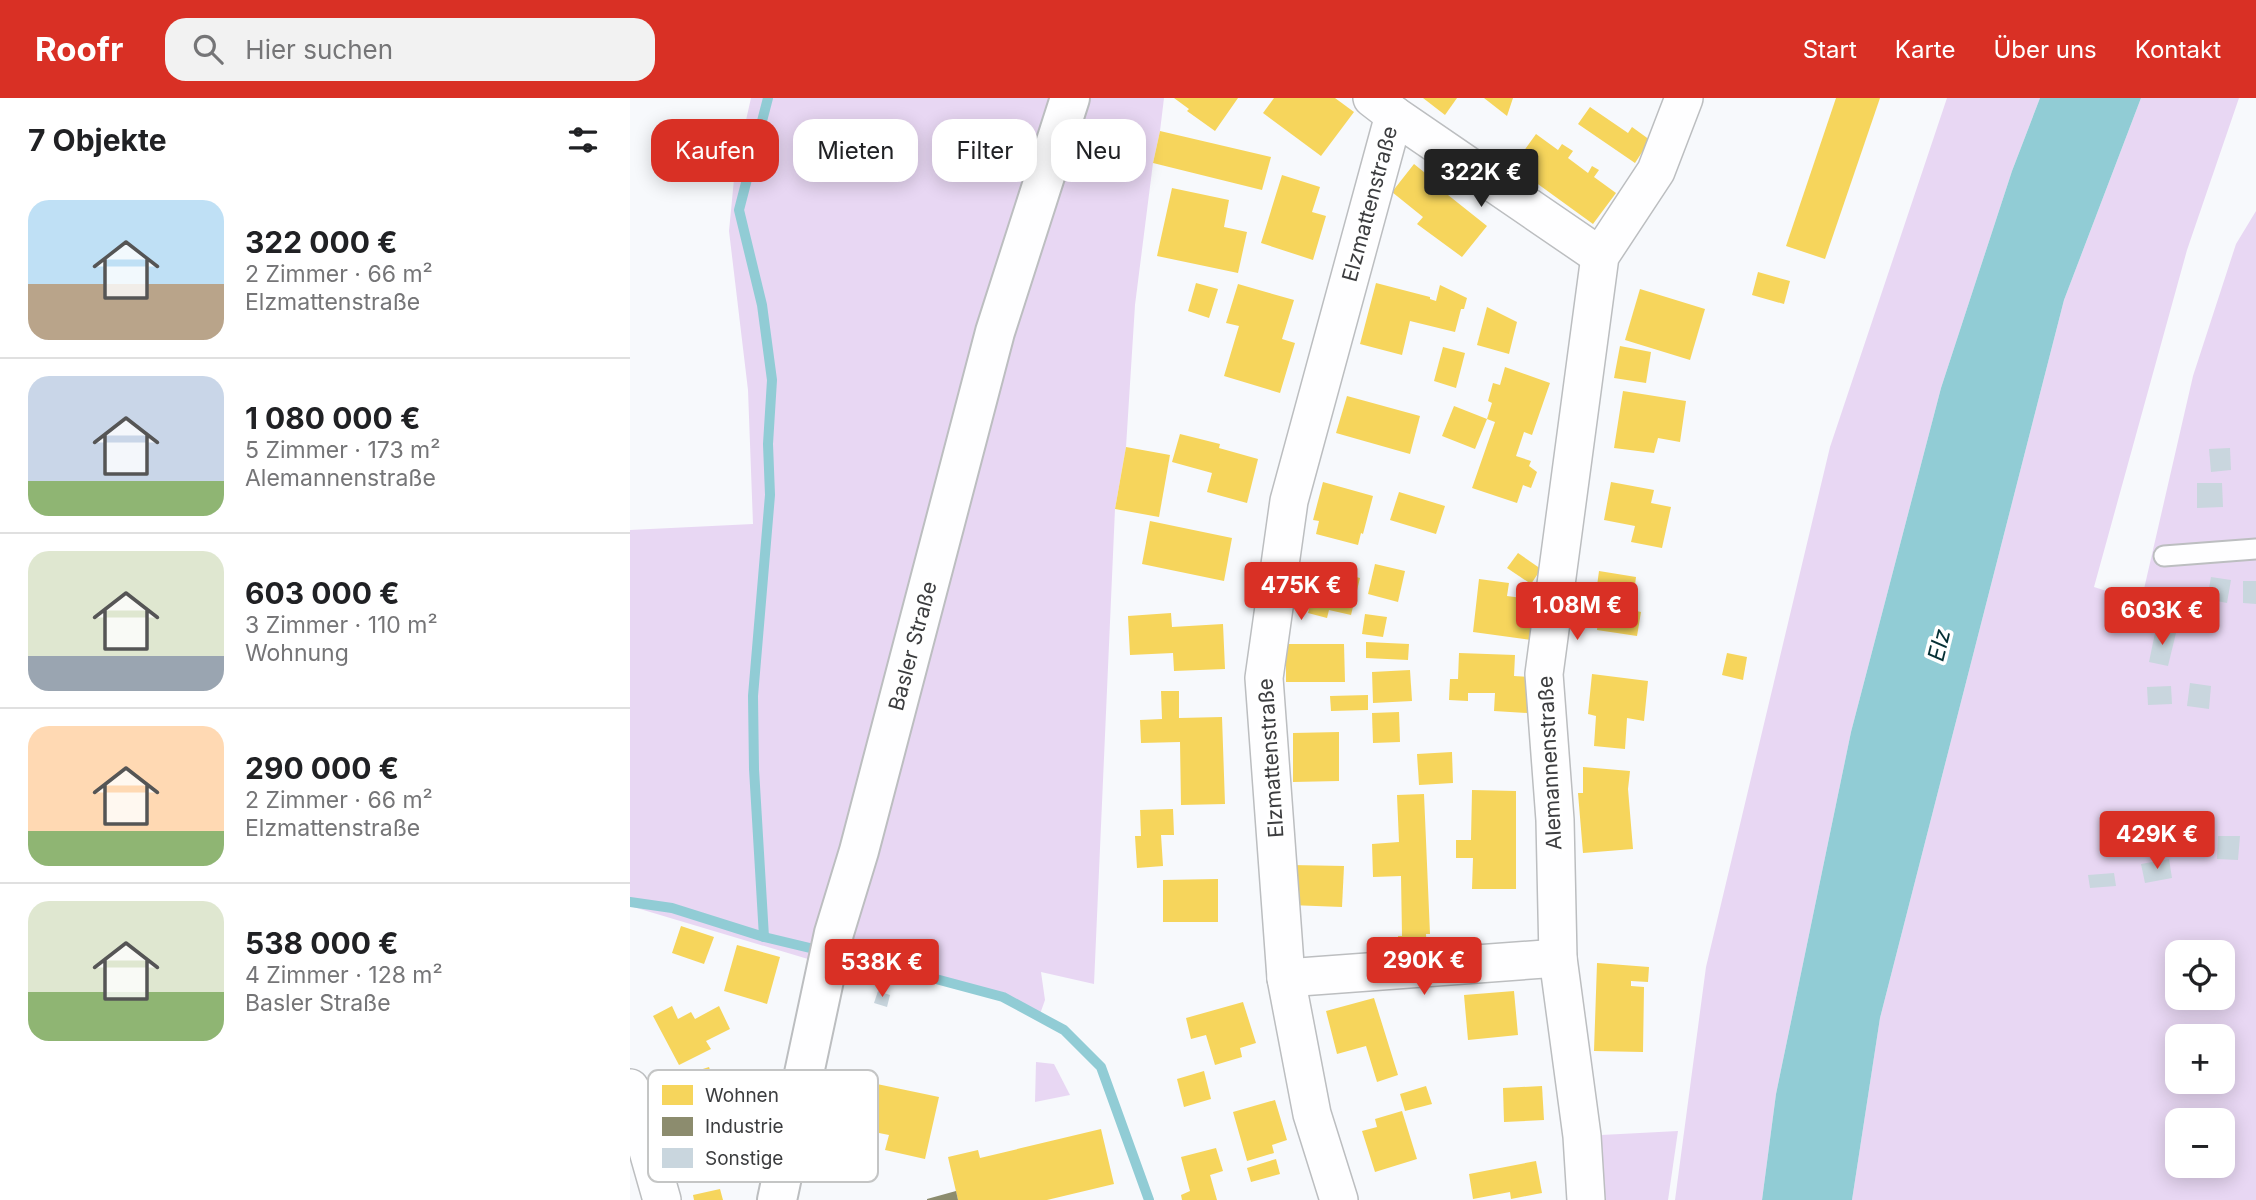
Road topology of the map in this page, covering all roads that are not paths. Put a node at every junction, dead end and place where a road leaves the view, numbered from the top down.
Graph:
1 (1070, 98) edge
2 (1684, 98) edge
3 (1383, 106) edge
4 (1600, 256) junction
5 (2256, 550) edge
6 (2164, 556) dead end
7 (1558, 958) junction
8 (1286, 978) junction
9 (805, 1070) edge
10 (630, 1088) edge
11 (648, 1151) edge
12 (657, 1182) edge
13 (781, 1182) edge
14 (662, 1200) edge
15 (777, 1200) edge
16 (1339, 1200) edge
17 (1586, 1200) edge

1 - 9 street, Basler Straße
2 - 4 street, Alemannenstraße
3 - 4 street, Elzmattenstraße
3 - 8 street, Elzmattenstraße
4 - 7 street, Alemannenstraße
5 - 6 lane
7 - 8 street
7 - 17 street, Alemannenstraße
8 - 16 street, Elzmattenstraße
10 - 11 street
12 - 14 street
13 - 15 street, Basler Straße

